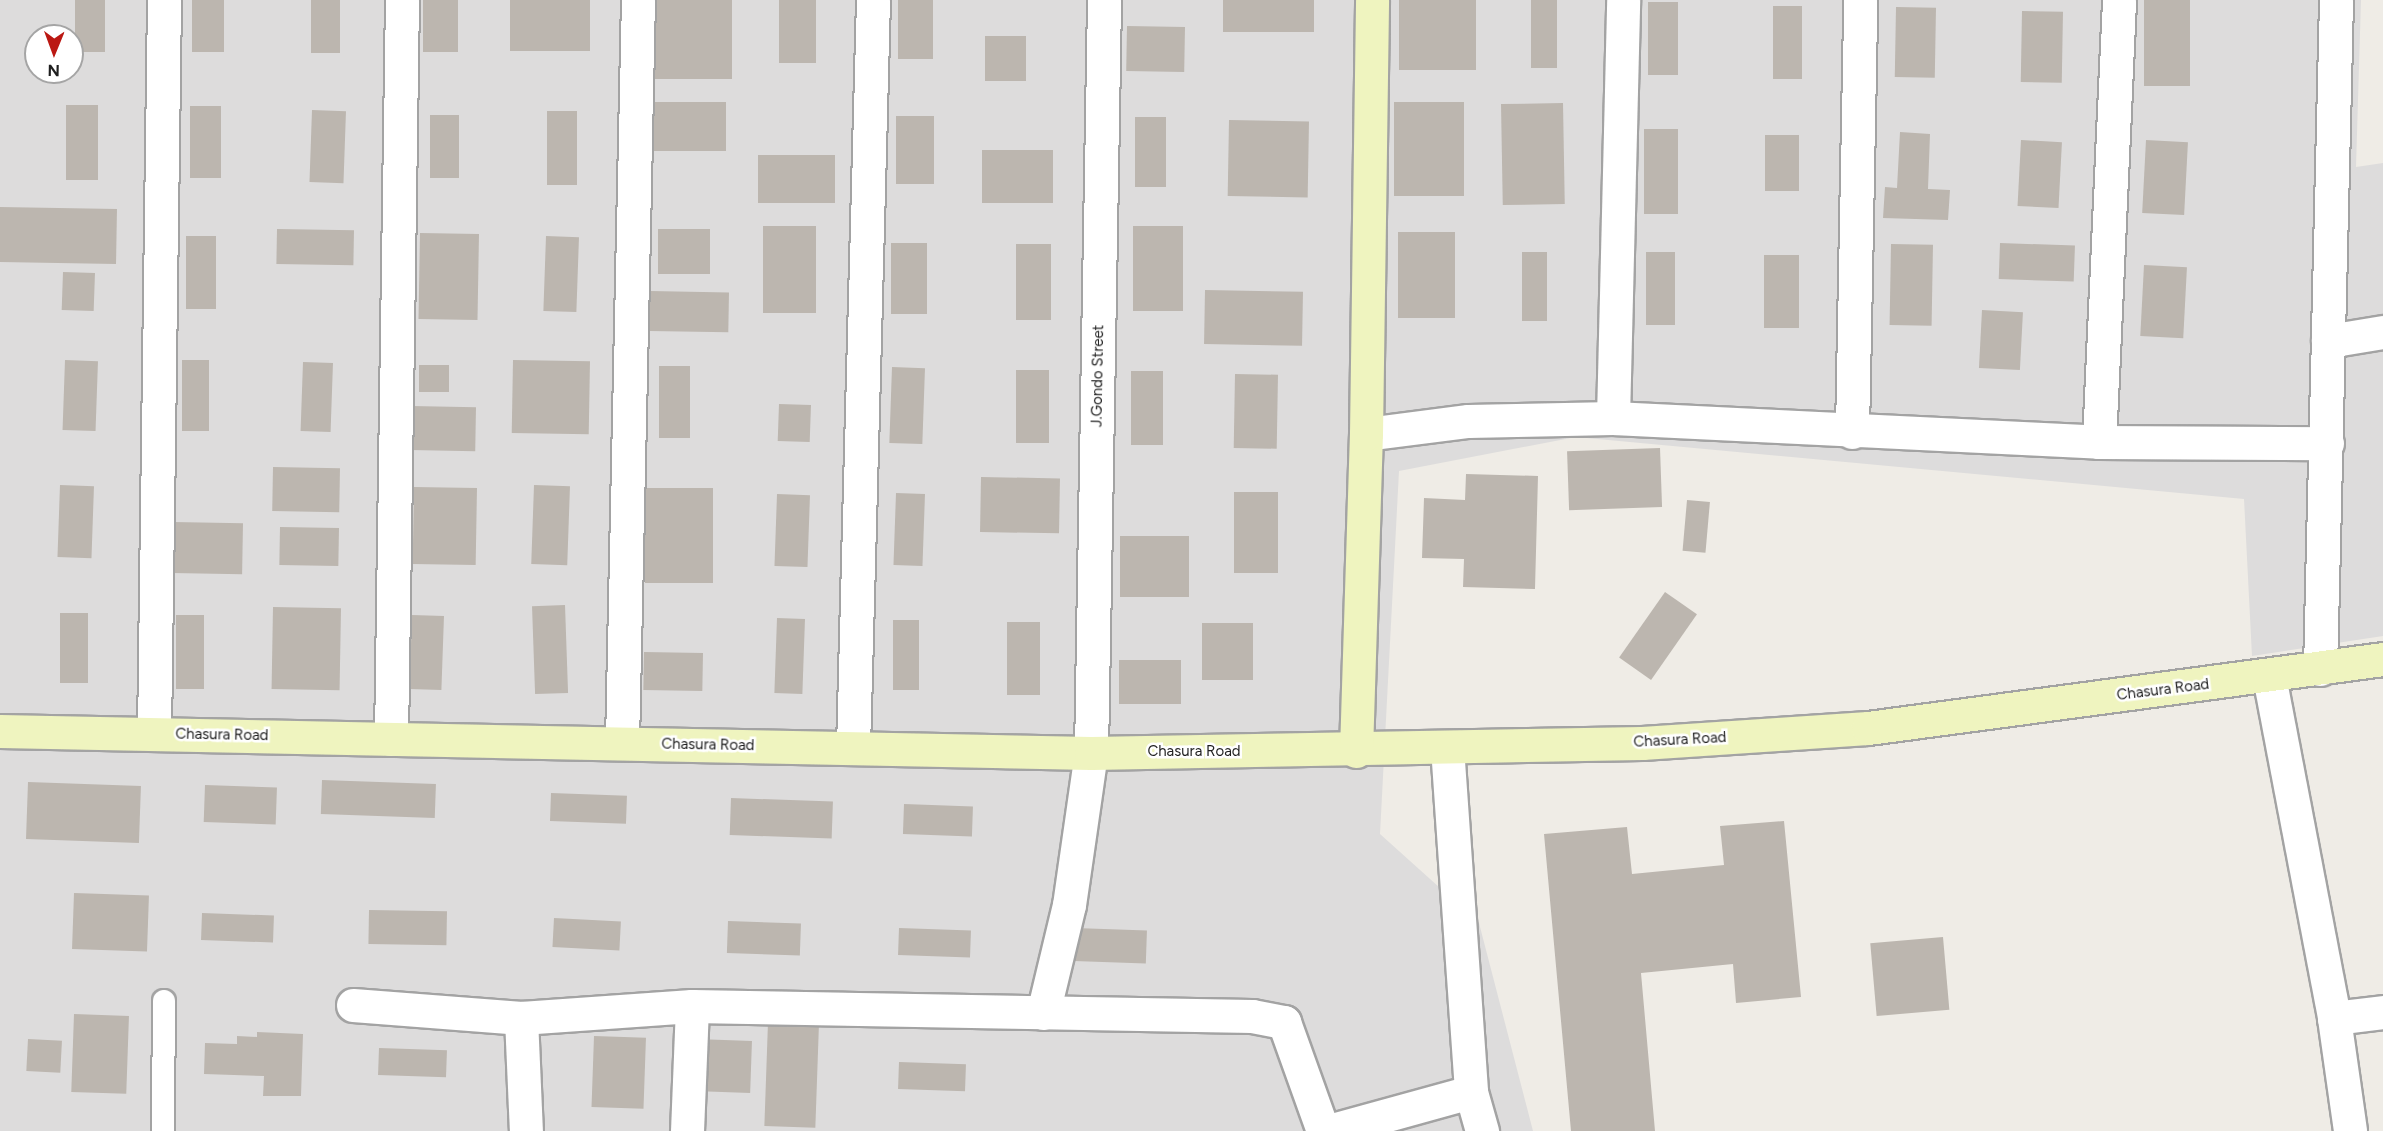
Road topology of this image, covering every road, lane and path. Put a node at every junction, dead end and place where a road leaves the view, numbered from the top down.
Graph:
1 (164, 0) edge
2 (402, 0) edge
3 (638, 0) edge
4 (873, 0) edge
5 (1104, 0) edge
6 (1372, 0) edge
7 (1623, 0) edge
8 (1860, 0) edge
9 (2119, 0) edge
10 (2336, 0) edge
11 (2383, 332) edge
12 (2328, 341) junction
13 (1613, 418) junction
14 (1852, 432) junction
15 (1366, 434) junction
16 (2099, 442) junction
17 (2327, 443) junction
18 (2383, 659) edge
19 (2320, 669) junction
20 (2269, 676) junction
21 (0, 731) edge
22 (154, 734) junction
23 (391, 739) junction
24 (622, 743) junction
25 (1447, 747) junction
26 (853, 748) junction
27 (1356, 751) junction
28 (1091, 753) junction
29 (164, 1001) dead end
30 (353, 1005) dead end
31 (692, 1005) junction
32 (2383, 1012) edge
33 (1043, 1013) junction
34 (521, 1018) junction
35 (2334, 1018) junction
36 (1472, 1092) junction
37 (163, 1131) edge
38 (526, 1131) edge
39 (687, 1131) edge
40 (1323, 1131) edge
41 (1329, 1131) edge
42 (1482, 1131) edge
43 (2350, 1131) edge

1 - 22 street
2 - 23 street
3 - 24 street
4 - 26 street
5 - 28 street, J.Gondo Street
6 - 15 street
7 - 13 street
8 - 14 street
9 - 16 street
10 - 12 street
11 - 12 street
12 - 17 street
13 - 14 street
13 - 15 street
14 - 16 street
15 - 27 street
16 - 17 street
17 - 19 street
18 - 19 street, Chasura Road
19 - 20 street, Chasura Road
20 - 25 street, Chasura Road
20 - 35 street
21 - 22 street, Chasura Road
22 - 23 street, Chasura Road
23 - 24 street, Chasura Road
24 - 26 street, Chasura Road
25 - 27 street, Chasura Road
25 - 36 street
26 - 28 street, Chasura Road
27 - 28 street, Chasura Road
28 - 33 street, J.Gondo Street
29 - 37 lane
30 - 34 street
31 - 33 street
31 - 34 street
31 - 39 street
32 - 35 street
33 - 40 street
34 - 38 street
35 - 43 street
36 - 41 street
36 - 42 street

